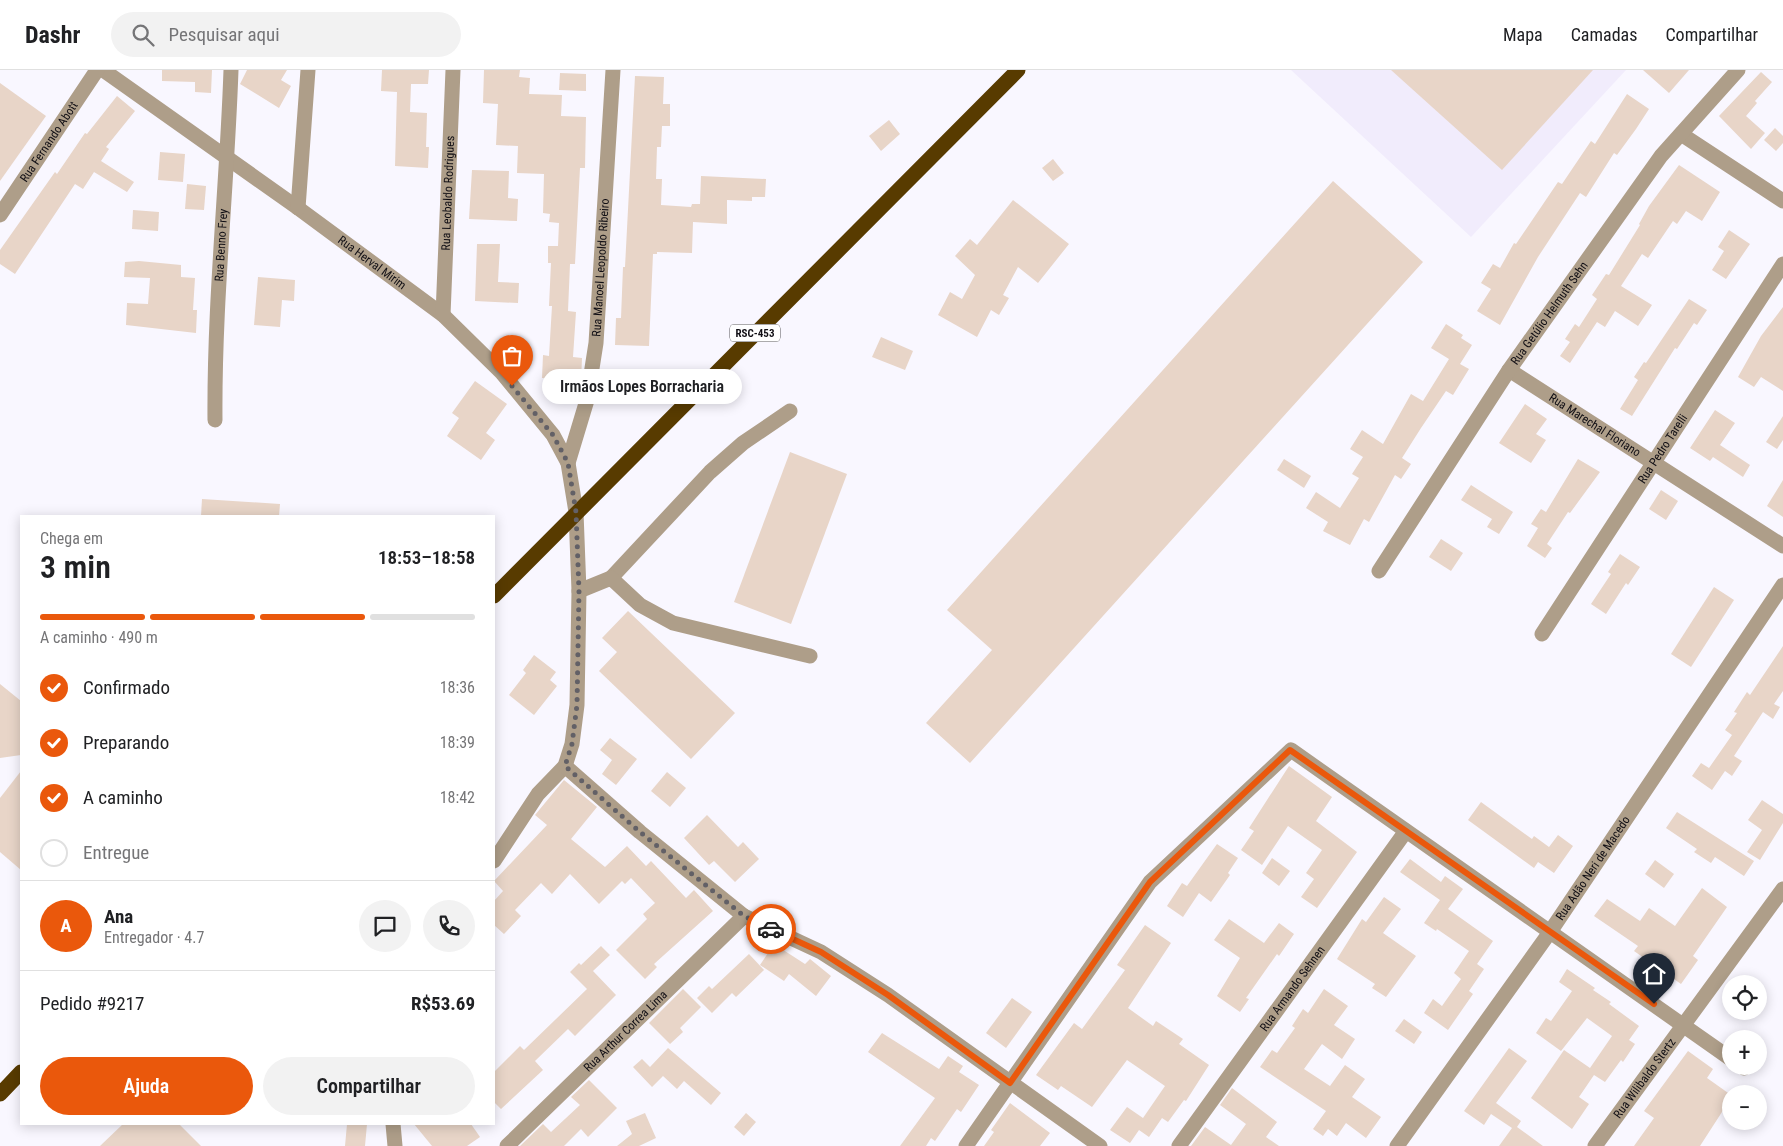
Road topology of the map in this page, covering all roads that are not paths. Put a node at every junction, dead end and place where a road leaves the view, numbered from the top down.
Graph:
1 (97, 70) edge
2 (103, 70) edge
3 (230, 70) edge
4 (308, 70) edge
5 (453, 70) edge
6 (613, 70) edge
7 (1018, 70) edge
8 (1738, 70) edge
9 (1681, 134) junction
10 (228, 159) junction
11 (1783, 201) edge
12 (298, 208) junction
13 (0, 215) edge
14 (1783, 264) edge
15 (443, 315) junction
16 (1509, 370) junction
17 (790, 411) dead end
18 (215, 420) dead end
19 (1652, 462) junction
20 (568, 463) junction
21 (576, 512) junction
22 (1783, 546) edge
23 (1379, 571) dead end
24 (611, 578) junction
25 (1783, 585) edge
26 (579, 591) junction
27 (495, 595) edge
28 (1542, 634) dead end
29 (810, 656) dead end
30 (565, 766) junction
31 (1406, 831) junction
32 (495, 859) edge
33 (1781, 898) edge
34 (744, 916) junction
35 (1550, 932) junction
36 (1683, 1025) junction
37 (1722, 1053) edge
38 (20, 1073) edge
39 (1010, 1083) junction
40 (0, 1094) edge
41 (393, 1125) edge
42 (395, 1146) edge
43 (507, 1146) edge
44 (966, 1146) edge
45 (1100, 1146) edge
46 (1178, 1146) edge
47 (1396, 1146) edge
48 (1595, 1146) edge

1 - 13 street, Rua Fernando Abott
2 - 10 street, Rua Herval Mirim
3 - 10 street, Rua Benno Frey
4 - 12 street
5 - 15 street, Rua Leobaldo Rodrigues
6 - 20 street, Rua Manoel Leopoldo Ribeiro
7 - 21 highway, RSC-453
8 - 9 street, Rua Getúlio Helmuth Sehn
9 - 11 street
9 - 16 street, Rua Getúlio Helmuth Sehn
10 - 12 street, Rua Herval Mirim
10 - 18 street, Rua Benno Frey
12 - 15 street, Rua Herval Mirim
14 - 19 street, Rua Pedro Tarelli
15 - 20 street, Rua Herval Mirim
16 - 19 street, Rua Marechal Floriano
16 - 23 street, Rua Getúlio Helmuth Sehn
17 - 24 street
19 - 22 street, Rua Marechal Floriano
19 - 28 street, Rua Pedro Tarelli
20 - 21 street, Rua Herval Mirim
21 - 26 street, Rua Herval Mirim
21 - 27 highway, RSC-453
24 - 26 street
24 - 29 street
25 - 35 street, Rua Adão Neri de Macedo
26 - 30 street, Rua Herval Mirim
30 - 32 street
30 - 34 street
31 - 35 street
31 - 39 street
31 - 46 street, Rua Armando Sehnen
33 - 36 street, Rua Wilibaldo Stertz
34 - 39 street
34 - 43 street, Rua Arthur Correa Lima
35 - 36 street
35 - 47 street, Rua Adão Neri de Macedo
36 - 37 street
36 - 48 street, Rua Wilibaldo Stertz
38 - 40 highway
39 - 44 street
39 - 45 street
41 - 42 street

